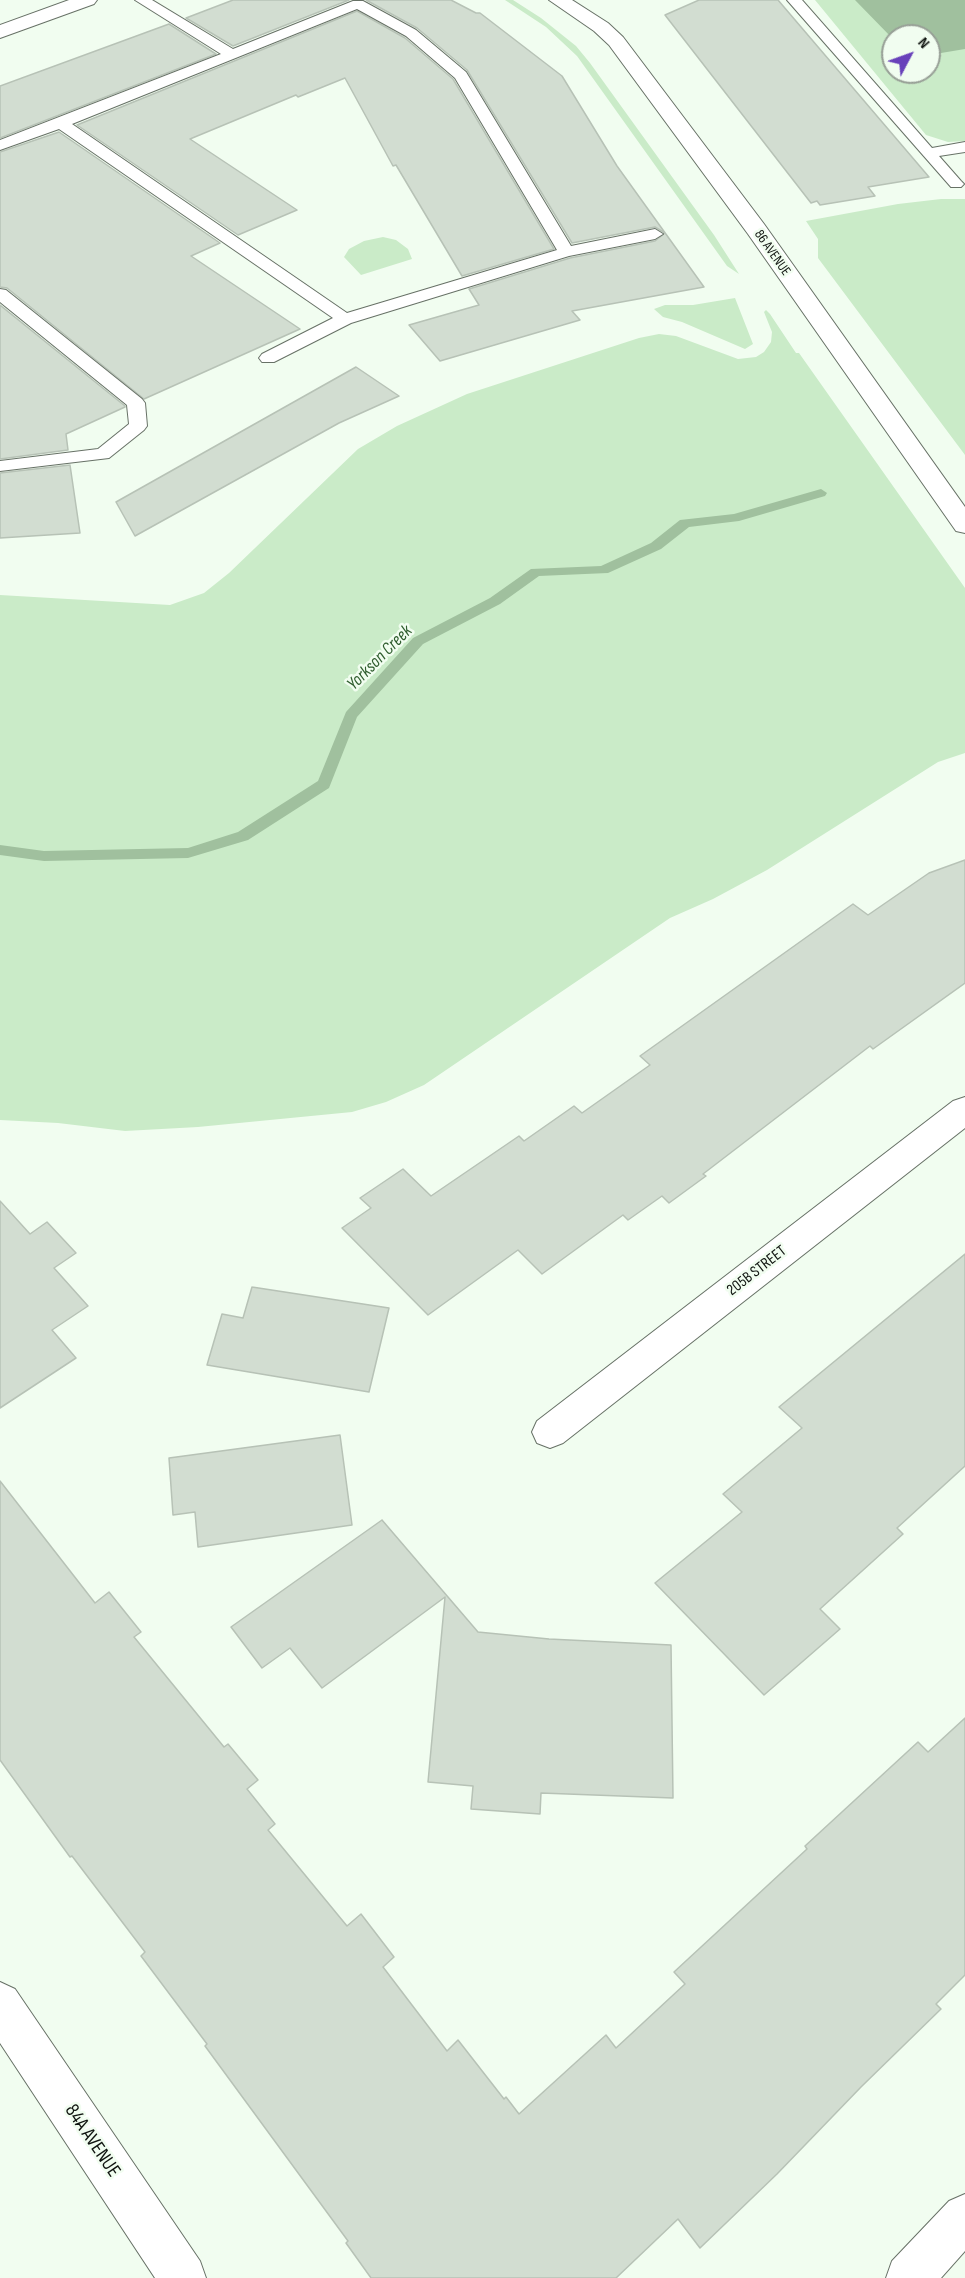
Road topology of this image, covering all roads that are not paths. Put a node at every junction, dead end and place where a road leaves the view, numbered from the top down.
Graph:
1 (87, 0) edge
2 (142, 0) edge
3 (559, 0) edge
4 (794, 0) edge
5 (0, 32) edge
6 (231, 54) junction
7 (61, 123) junction
8 (0, 145) edge
9 (965, 147) edge
10 (929, 153) junction
11 (956, 184) dead end
12 (655, 234) dead end
13 (566, 252) junction
14 (0, 294) edge
15 (345, 320) junction
16 (268, 358) dead end
17 (0, 466) edge
18 (965, 525) edge
19 (965, 1110) edge
20 (550, 1432) dead end
21 (0, 2004) edge
22 (965, 2217) edge
23 (183, 2278) edge
24 (909, 2278) edge

1 - 5 street
2 - 6 lane
3 - 18 street, 86 AVENUE
4 - 10 lane
6 - 7 lane
6 - 13 lane
7 - 8 lane
7 - 15 lane
9 - 10 lane
10 - 11 lane
12 - 13 lane
13 - 15 lane
14 - 17 lane
15 - 16 lane
19 - 20 street, 205B STREET
21 - 23 street, 84A AVENUE
22 - 24 street

